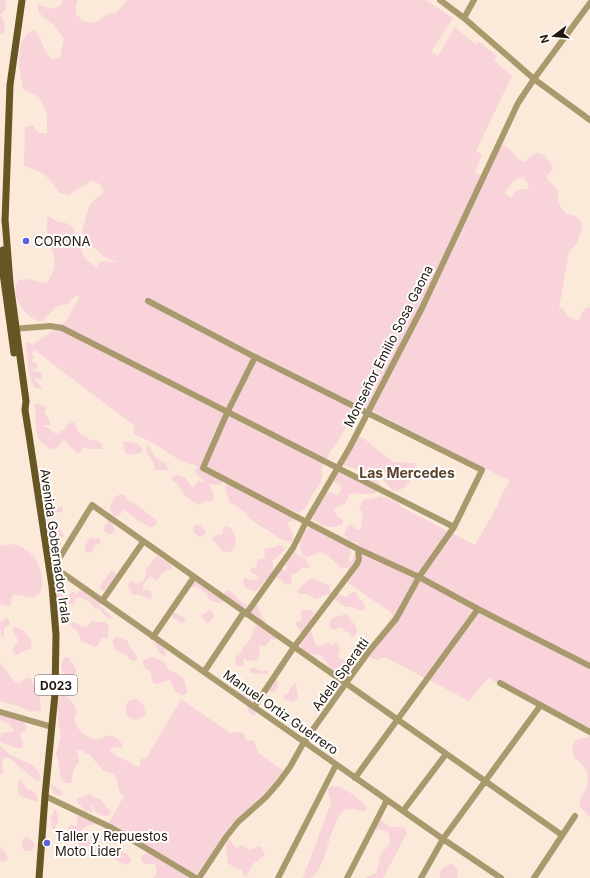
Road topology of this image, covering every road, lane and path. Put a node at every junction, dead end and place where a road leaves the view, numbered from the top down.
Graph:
1 (440, 0) edge
2 (474, 0) edge
3 (20, 1) edge
4 (590, 3) edge
5 (464, 18) junction
6 (534, 79) junction
7 (590, 120) edge
8 (148, 301) dead end
9 (13, 329) junction
10 (256, 357) junction
11 (227, 413) junction
12 (366, 413) junction
13 (338, 468) junction
14 (306, 522) junction
15 (454, 527) junction
16 (143, 542) junction
17 (358, 549) junction
18 (51, 565) junction
19 (194, 577) junction
20 (419, 577) junction
21 (102, 601) junction
22 (478, 609) junction
23 (245, 613) junction
24 (153, 637) junction
25 (294, 647) junction
26 (590, 666) edge
27 (204, 672) junction
28 (346, 683) junction
29 (500, 683) dead end
30 (540, 706) junction
31 (254, 707) junction
32 (0, 712) edge
33 (397, 720) junction
34 (52, 727) junction
35 (590, 732) edge
36 (304, 742) junction
37 (446, 754) junction
38 (336, 765) junction
39 (356, 778) junction
40 (484, 781) junction
41 (45, 796) junction
42 (387, 800) junction
43 (403, 811) junction
44 (575, 816) dead end
45 (562, 835) junction
46 (443, 839) junction
47 (490, 875) edge
48 (40, 878) edge
49 (196, 878) edge
50 (199, 878) edge
51 (278, 878) edge
52 (347, 878) edge
53 (421, 878) edge
54 (501, 878) edge
55 (534, 878) edge

1 - 5 street
2 - 5 street
3 - 9 main road, Avenida Gobernador Irala / D023
4 - 6 street, Monseñor Emilio Sosa Gaona
5 - 6 street
6 - 7 street
6 - 12 street, Monseñor Emilio Sosa Gaona
8 - 10 street
9 - 11 street
9 - 18 main road, Avenida Gobernador Irala / D023
10 - 11 street
10 - 12 street
11 - 13 street
11 - 14 street
12 - 13 street, Monseñor Emilio Sosa Gaona
12 - 15 street, Adela Speratti
13 - 14 street, Monseñor Emilio Sosa Gaona
13 - 15 street
14 - 17 street
14 - 23 street, Monseñor Emilio Sosa Gaona
15 - 20 street, Adela Speratti
16 - 18 street
16 - 19 street
16 - 21 street
17 - 20 street
17 - 25 street
18 - 21 street, Manuel Ortiz Guerrero
18 - 34 main road, Avenida Gobernador Irala / D023
19 - 23 street
19 - 24 street
20 - 22 street
20 - 28 street, Adela Speratti
21 - 24 street, Manuel Ortiz Guerrero
22 - 26 street
22 - 33 street
23 - 25 street
23 - 27 street, Monseñor Emilio Sosa Gaona
24 - 27 street, Manuel Ortiz Guerrero
25 - 28 street
25 - 31 street
27 - 31 street, Manuel Ortiz Guerrero
28 - 33 street
28 - 36 street, Adela Speratti
29 - 30 street
30 - 35 street
30 - 40 street
31 - 36 street, Manuel Ortiz Guerrero
32 - 34 street
33 - 37 street
33 - 39 street
34 - 41 main road, Avenida Gobernador Irala / D023
36 - 38 street, Manuel Ortiz Guerrero
36 - 50 street, Adela Speratti
37 - 40 street
37 - 43 street
38 - 39 street, Manuel Ortiz Guerrero
38 - 51 street
39 - 42 street, Manuel Ortiz Guerrero
40 - 45 street
40 - 46 street
41 - 48 main road, Avenida Gobernador Irala / D023
41 - 49 street
42 - 43 street, Manuel Ortiz Guerrero
42 - 52 street
43 - 46 street, Manuel Ortiz Guerrero
44 - 45 street
45 - 55 street
46 - 47 street, Manuel Ortiz Guerrero
46 - 53 street
47 - 54 street, Manuel Ortiz Guerrero

